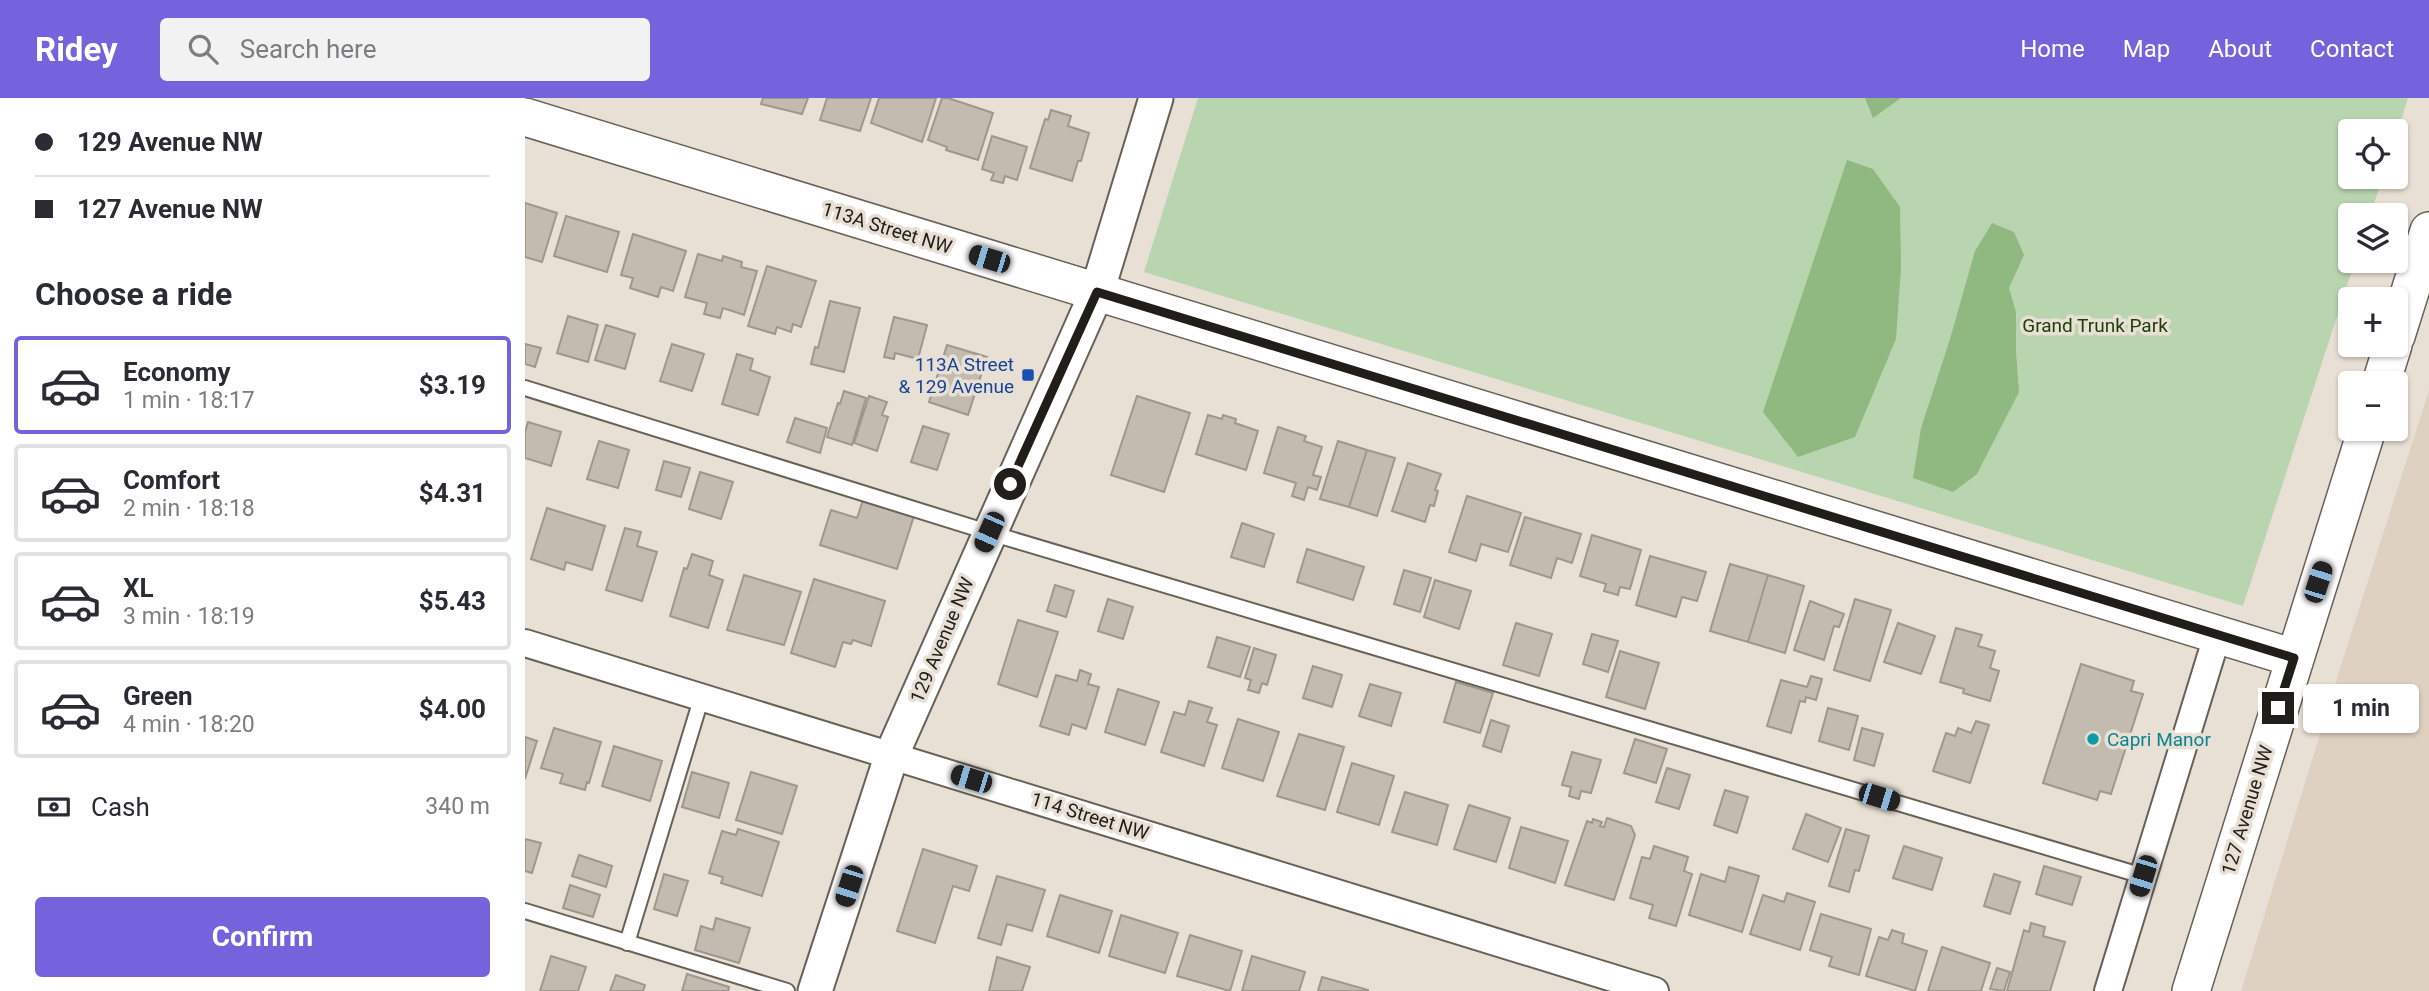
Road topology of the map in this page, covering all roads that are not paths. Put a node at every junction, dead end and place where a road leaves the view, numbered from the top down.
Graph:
1 (1156, 98) edge
2 (525, 117) edge
3 (2429, 231) edge
4 (1097, 292) junction
5 (2408, 298) edge
6 (525, 388) edge
7 (2363, 441) edge
8 (989, 532) junction
9 (2217, 636) junction
10 (525, 643) edge
11 (2294, 658) junction
12 (702, 696) junction
13 (892, 754) junction
14 (2143, 876) junction
15 (525, 911) edge
16 (627, 943) junction
17 (787, 991) edge
18 (815, 991) edge
19 (1655, 991) edge
20 (2108, 991) edge
21 (2191, 991) edge

1 - 4 street, 129 Avenue NW
2 - 4 main road, 113A Street NW
3 - 5 main road
4 - 8 street, 129 Avenue NW
4 - 9 main road, 113A Street NW
6 - 8 lane
7 - 11 main road, 127 Avenue NW
8 - 13 street, 129 Avenue NW
8 - 14 lane
9 - 11 main road, 113A Street NW
9 - 14 street
10 - 12 street, 114 Street NW
11 - 21 main road, 127 Avenue NW
12 - 13 street, 114 Street NW
12 - 16 lane
13 - 18 street, 129 Avenue NW
13 - 19 street, 114 Street NW
14 - 20 street
15 - 16 lane
16 - 17 lane

